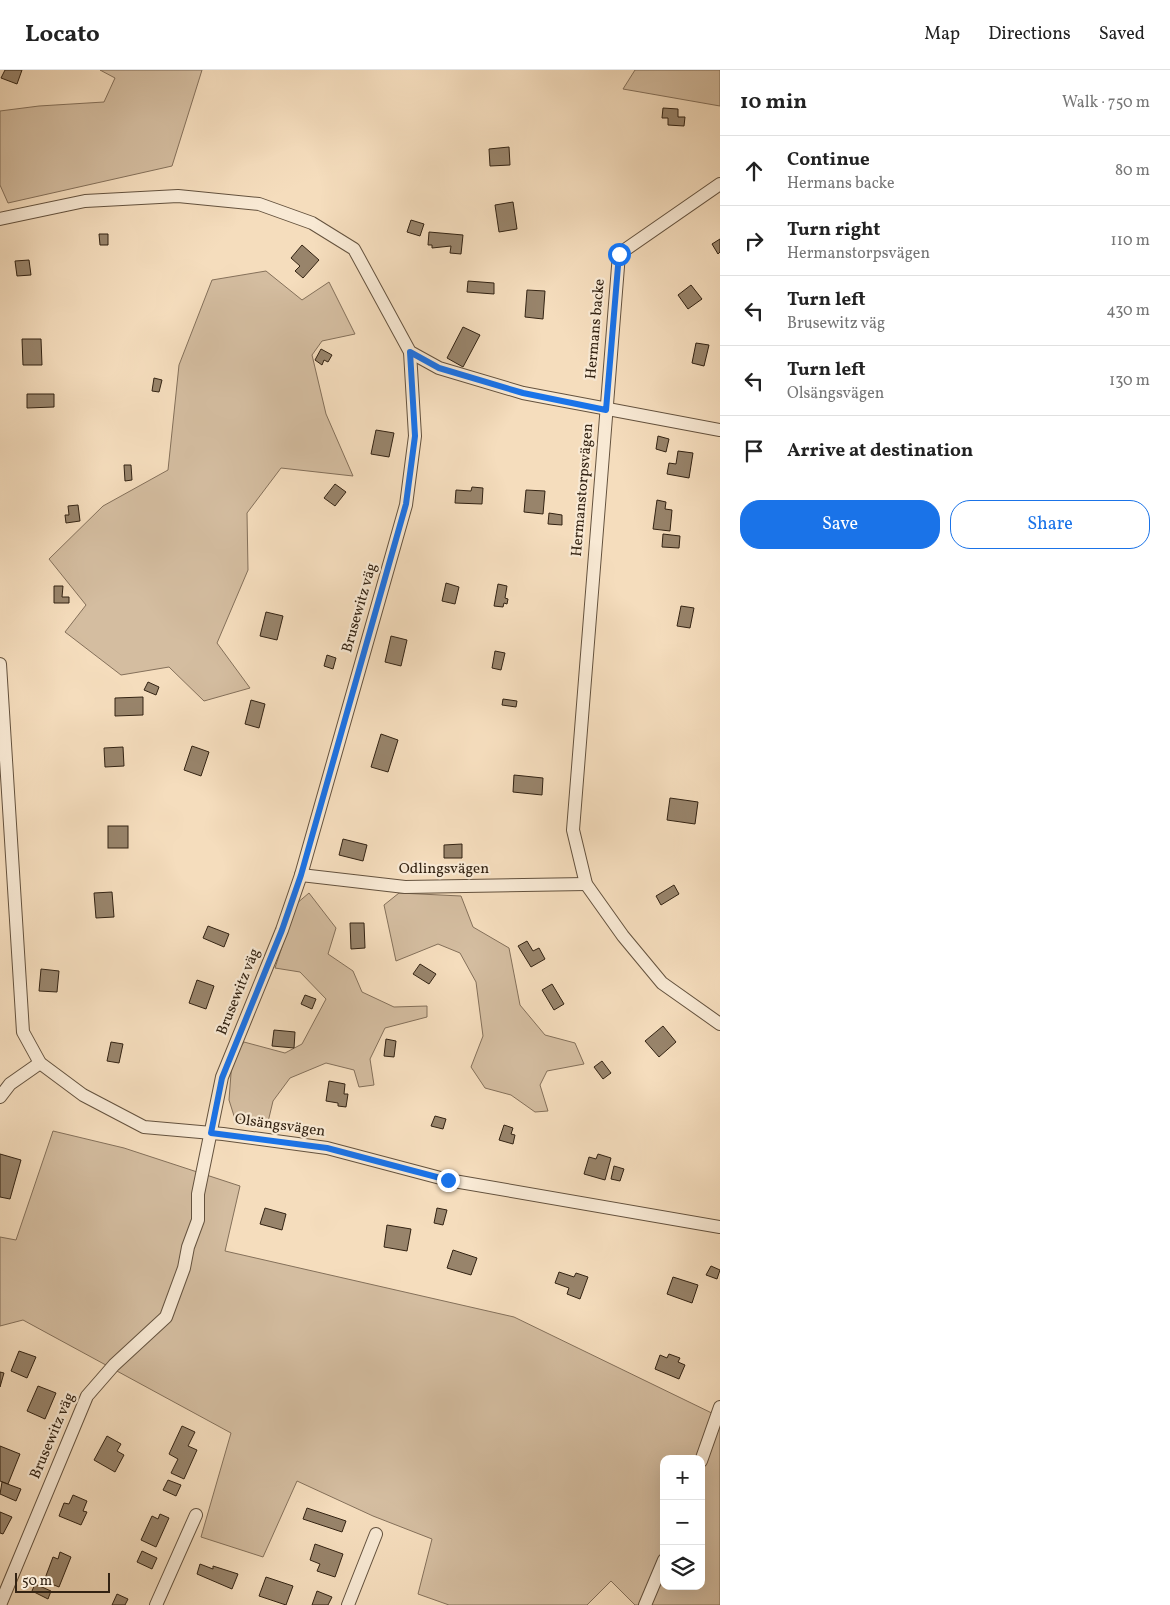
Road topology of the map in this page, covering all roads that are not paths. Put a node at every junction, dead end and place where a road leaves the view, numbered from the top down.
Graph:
1 (720, 184) edge
2 (0, 219) edge
3 (410, 352) junction
4 (606, 410) junction
5 (720, 430) edge
6 (0, 664) edge
7 (301, 875) junction
8 (586, 884) junction
9 (720, 1024) edge
10 (40, 1063) junction
11 (0, 1098) edge
12 (211, 1133) junction
13 (720, 1227) edge
14 (720, 1407) edge
15 (703, 1455) edge
16 (196, 1515) dead end
17 (376, 1534) dead end
18 (660, 1569) edge
19 (0, 1605) edge
20 (156, 1605) edge
21 (348, 1605) edge
22 (645, 1605) edge

1 - 4 street, Hermans backe
2 - 3 street
3 - 4 street, Hermanstorpsvägen
3 - 7 street, Brusewitz väg
4 - 5 street
4 - 8 street, Hermanstorpsvägen
6 - 10 street, Olsängsvägen
7 - 8 street, Odlingsvägen
7 - 12 street, Brusewitz väg
8 - 9 street, Hermanstorpsvägen
10 - 11 street
10 - 12 street, Olsängsvägen
12 - 13 street, Olsängsvägen
12 - 19 street, Brusewitz väg
14 - 15 street
16 - 20 street
17 - 21 street
18 - 22 street

